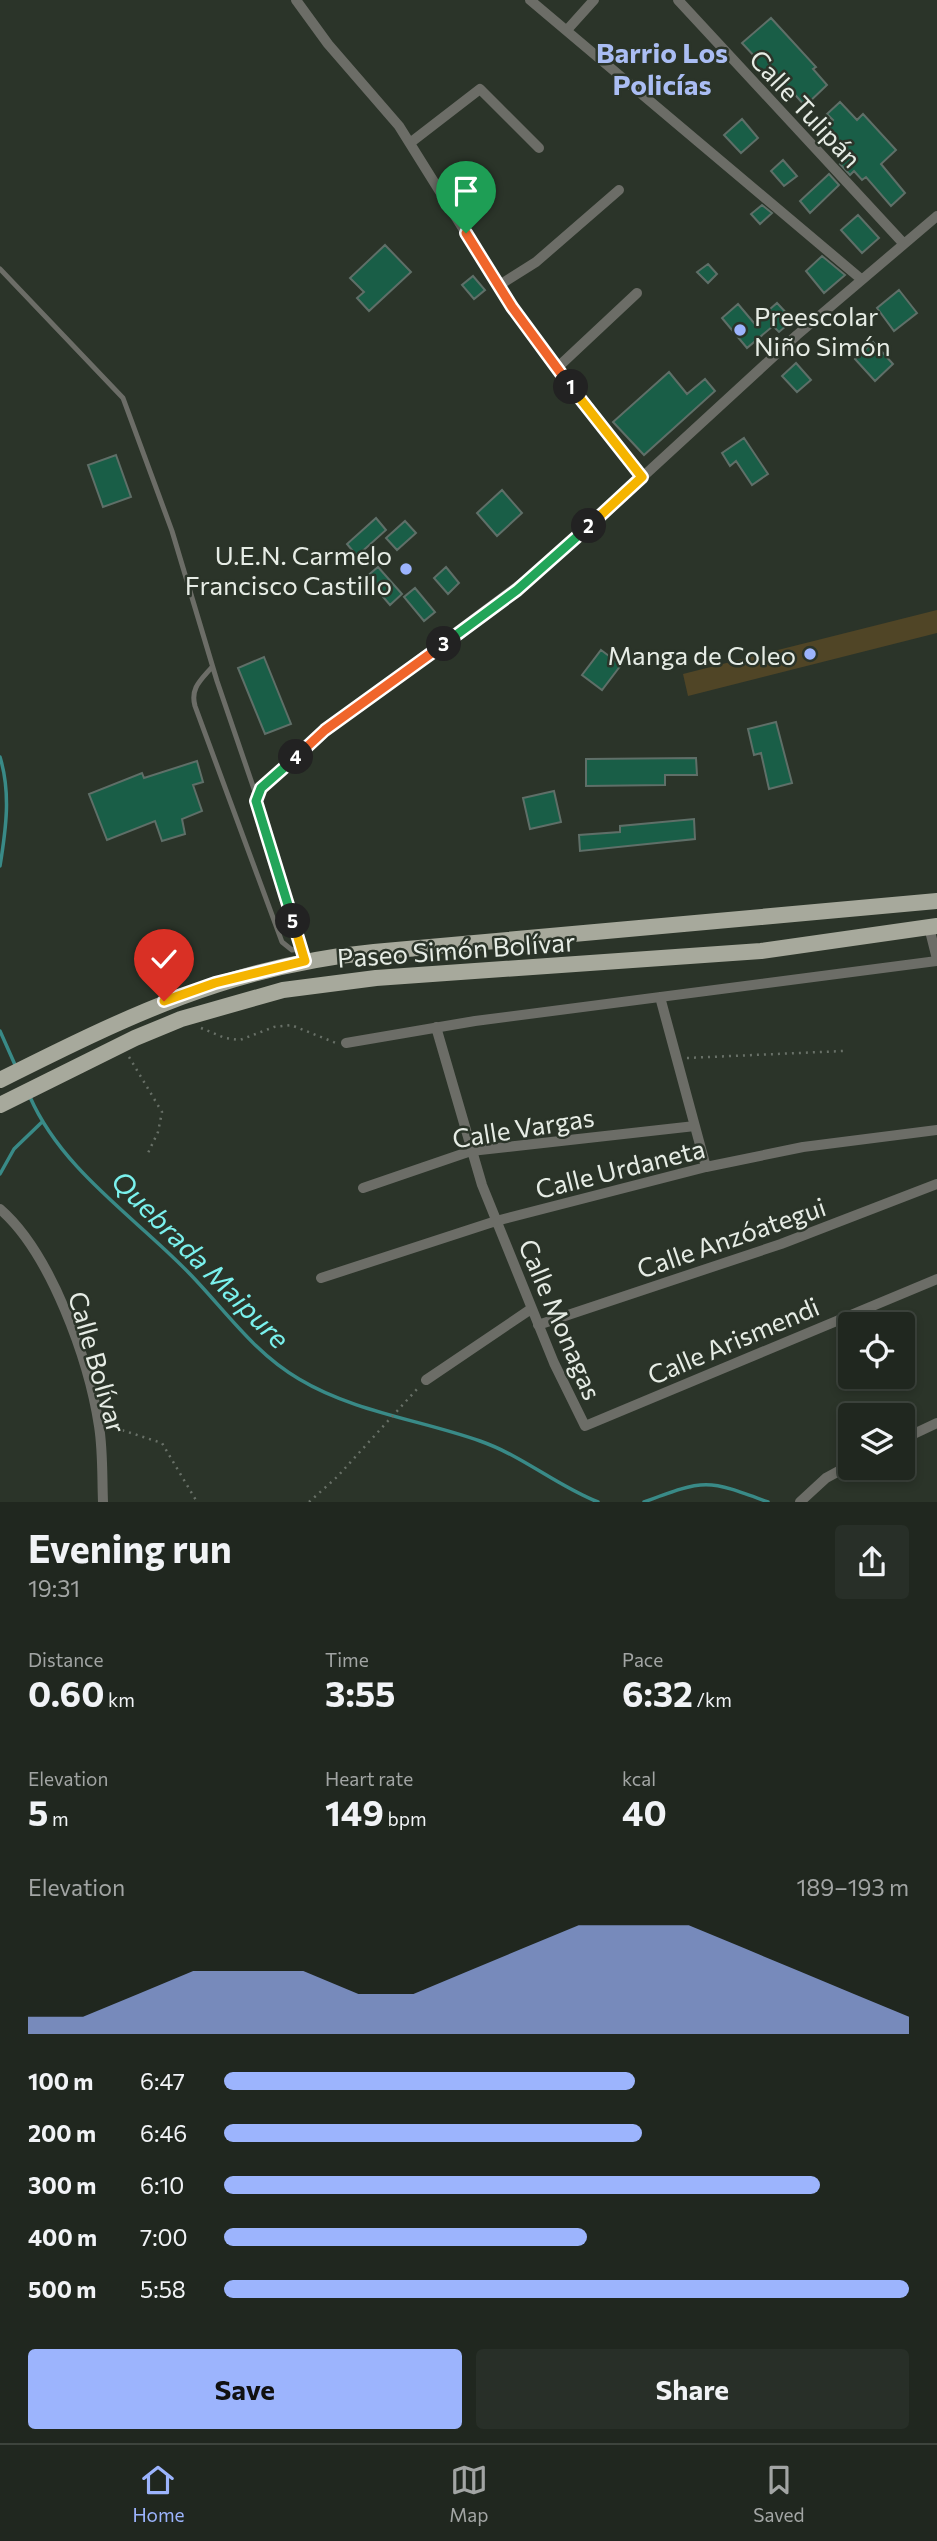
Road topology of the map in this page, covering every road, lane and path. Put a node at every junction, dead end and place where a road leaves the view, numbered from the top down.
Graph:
1 (296, 0) edge
2 (530, 0) edge
3 (594, 0) edge
4 (678, 0) edge
5 (567, 30) junction
6 (410, 143) junction
7 (539, 148) dead end
8 (619, 190) dead end
9 (937, 216) edge
10 (904, 244) junction
11 (0, 270) edge
12 (861, 279) junction
13 (498, 286) junction
14 (637, 293) dead end
15 (556, 369) junction
16 (642, 477) junction
17 (212, 667) junction
18 (256, 796) junction
19 (937, 901) edge
20 (933, 927) edge
21 (303, 955) junction
22 (937, 960) edge
23 (660, 997) junction
24 (181, 1020) junction
25 (436, 1027) junction
26 (346, 1043) joint
27 (121, 1045) junction
28 (843, 1051) dead end
29 (677, 1059) junction
30 (0, 1080) edge
31 (6, 1102) edge
32 (695, 1126) junction
33 (937, 1130) edge
34 (471, 1151) junction
35 (148, 1153) dead end
36 (706, 1167) junction
37 (937, 1184) edge
38 (363, 1188) dead end
39 (0, 1209) edge
40 (496, 1221) junction
41 (321, 1278) dead end
42 (937, 1279) edge
43 (531, 1308) junction
44 (538, 1325) junction
45 (426, 1380) joint
46 (937, 1423) edge
47 (99, 1424) junction
48 (585, 1426) joint
49 (915, 1433) edge
50 (838, 1472) edge
51 (103, 1502) edge
52 (197, 1502) edge
53 (309, 1502) edge
54 (800, 1502) edge

1 - 6 street
2 - 5 street
3 - 5 street
4 - 10 street, Calle Tulipán
5 - 12 street
6 - 7 street
6 - 13 street
8 - 13 street
9 - 10 street
10 - 12 street
11 - 17 lane
12 - 16 street
13 - 15 street
14 - 15 street
15 - 16 street
16 - 18 street
17 - 18 lane
17 - 21 lane
18 - 21 street
19 - 21 main road, Paseo Simón Bolívar
20 - 22 street
20 - 24 main road, Paseo Simón Bolívar
21 - 30 main road, Paseo Simón Bolívar
22 - 23 street
23 - 25 street
23 - 29 street
24 - 26 path
24 - 27 main road, Paseo Simón Bolívar
25 - 26 street
25 - 34 street, Calle Monagas
27 - 31 main road, Paseo Simón Bolívar
27 - 35 path
28 - 29 path
29 - 32 street
32 - 34 street, Calle Vargas
32 - 36 street
33 - 36 street, Calle Urdaneta
34 - 38 street, Calle Vargas
34 - 40 street, Calle Monagas
36 - 40 street, Calle Urdaneta
37 - 44 street, Calle Anzóategui
39 - 47 street, Calle Bolívar
40 - 41 street, Calle Urdaneta
40 - 43 street, Calle Monagas
42 - 48 street, Calle Arismendi
43 - 44 street, Calle Monagas
43 - 45 street
44 - 48 street, Calle Monagas
45 - 53 path
46 - 49 street
47 - 51 street, Calle Bolívar
47 - 52 path
50 - 54 street

